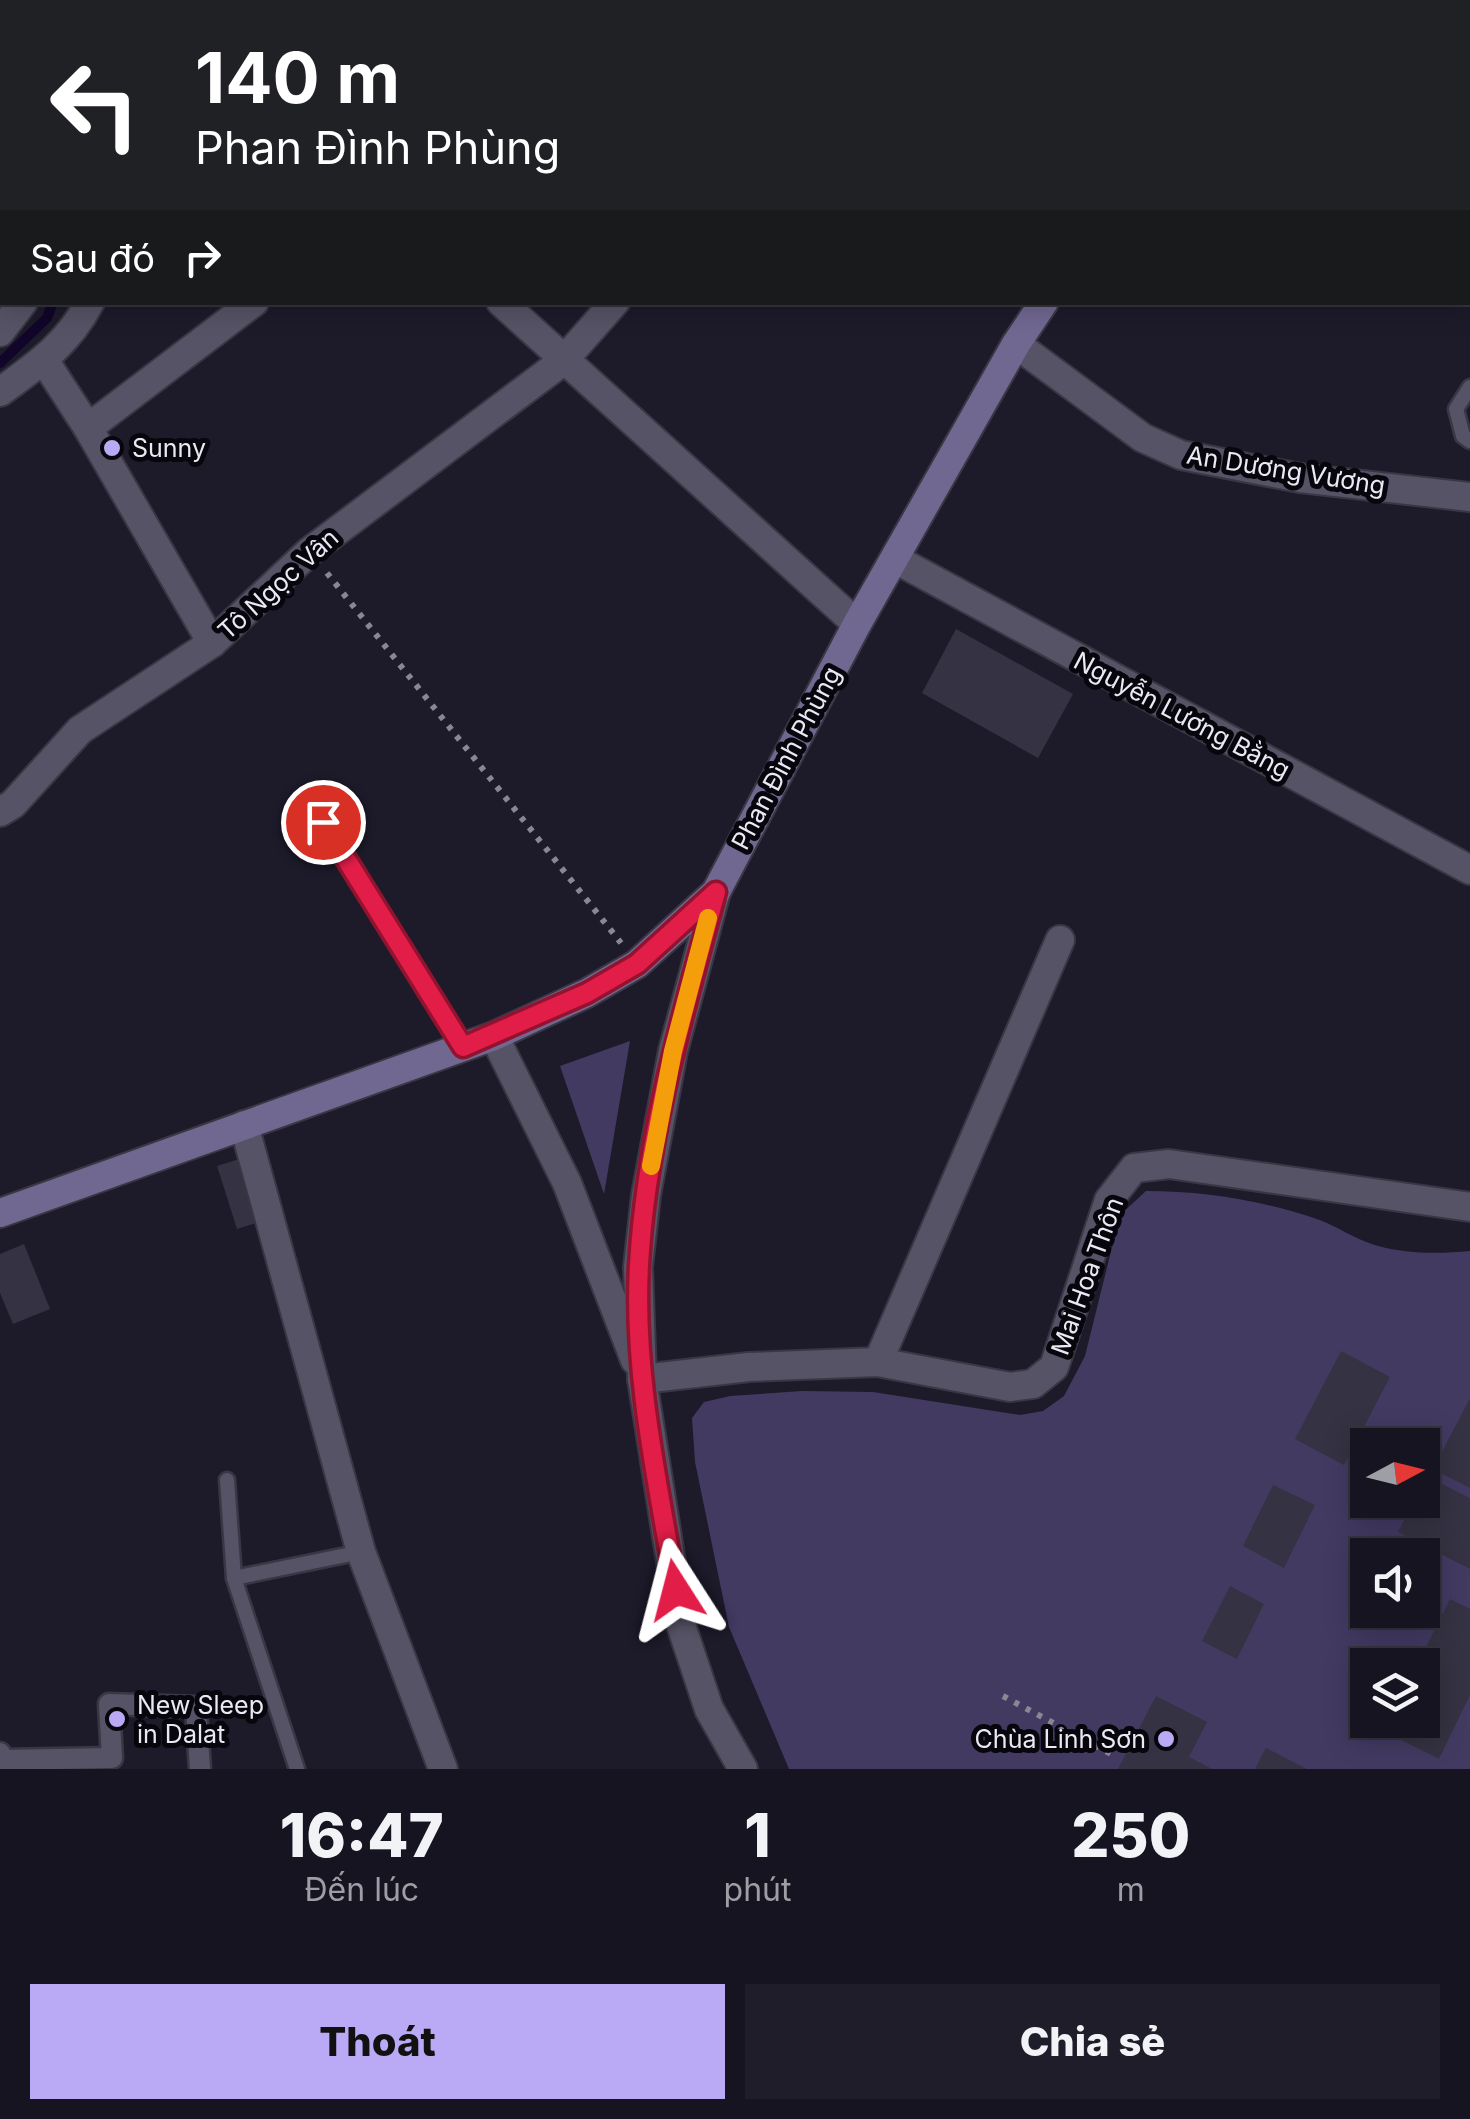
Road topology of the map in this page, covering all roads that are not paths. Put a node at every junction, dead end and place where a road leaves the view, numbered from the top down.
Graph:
1 (21, 305) edge
2 (88, 305) edge
3 (250, 305) edge
4 (504, 305) edge
5 (612, 305) edge
6 (1042, 305) edge
7 (0, 332) edge
8 (1016, 344) junction
9 (44, 360) junction
10 (563, 361) junction
11 (1470, 387) edge
12 (0, 392) edge
13 (88, 428) junction
14 (1470, 441) edge
15 (1470, 497) edge
16 (895, 558) junction
17 (857, 624) junction
18 (212, 643) junction
19 (0, 812) edge
20 (323, 822) dead end
21 (1470, 870) edge
22 (716, 892) junction
23 (1060, 940) dead end
24 (494, 1036) junction
25 (463, 1047) junction
26 (244, 1125) junction
27 (1470, 1207) edge
28 (0, 1214) edge
29 (878, 1362) junction
30 (642, 1379) junction
31 (227, 1480) dead end
32 (361, 1552) junction
33 (234, 1578) junction
34 (0, 1752) edge
35 (200, 1769) edge
36 (296, 1769) edge
37 (443, 1769) edge
38 (743, 1769) edge

1 - 7 street
2 - 9 street
3 - 13 street
4 - 10 street
5 - 10 street, Tô Ngọc Vân
6 - 8 main road, Phan Đình Phùng
8 - 15 street, An Dương Vương
8 - 16 main road, Phan Đình Phùng
9 - 12 street
9 - 13 street
10 - 17 street
10 - 18 street, Tô Ngọc Vân
11 - 14 lane
13 - 18 street
16 - 17 main road, Phan Đình Phùng
16 - 21 street, Nguyễn Lương Bằng
17 - 22 main road, Phan Đình Phùng
18 - 19 street, Tô Ngọc Vân
20 - 25 lane
22 - 24 main road, Phan Đình Phùng
22 - 30 street
23 - 29 street
24 - 25 main road, Phan Đình Phùng
24 - 30 street
25 - 26 main road, Phan Đình Phùng
26 - 28 main road, Phan Đình Phùng
26 - 32 street
27 - 29 street, Mai Hoa Thôn
29 - 30 street, Mai Hoa Thôn
30 - 38 street
31 - 33 lane
32 - 33 lane
32 - 37 street
33 - 36 lane
34 - 35 street

